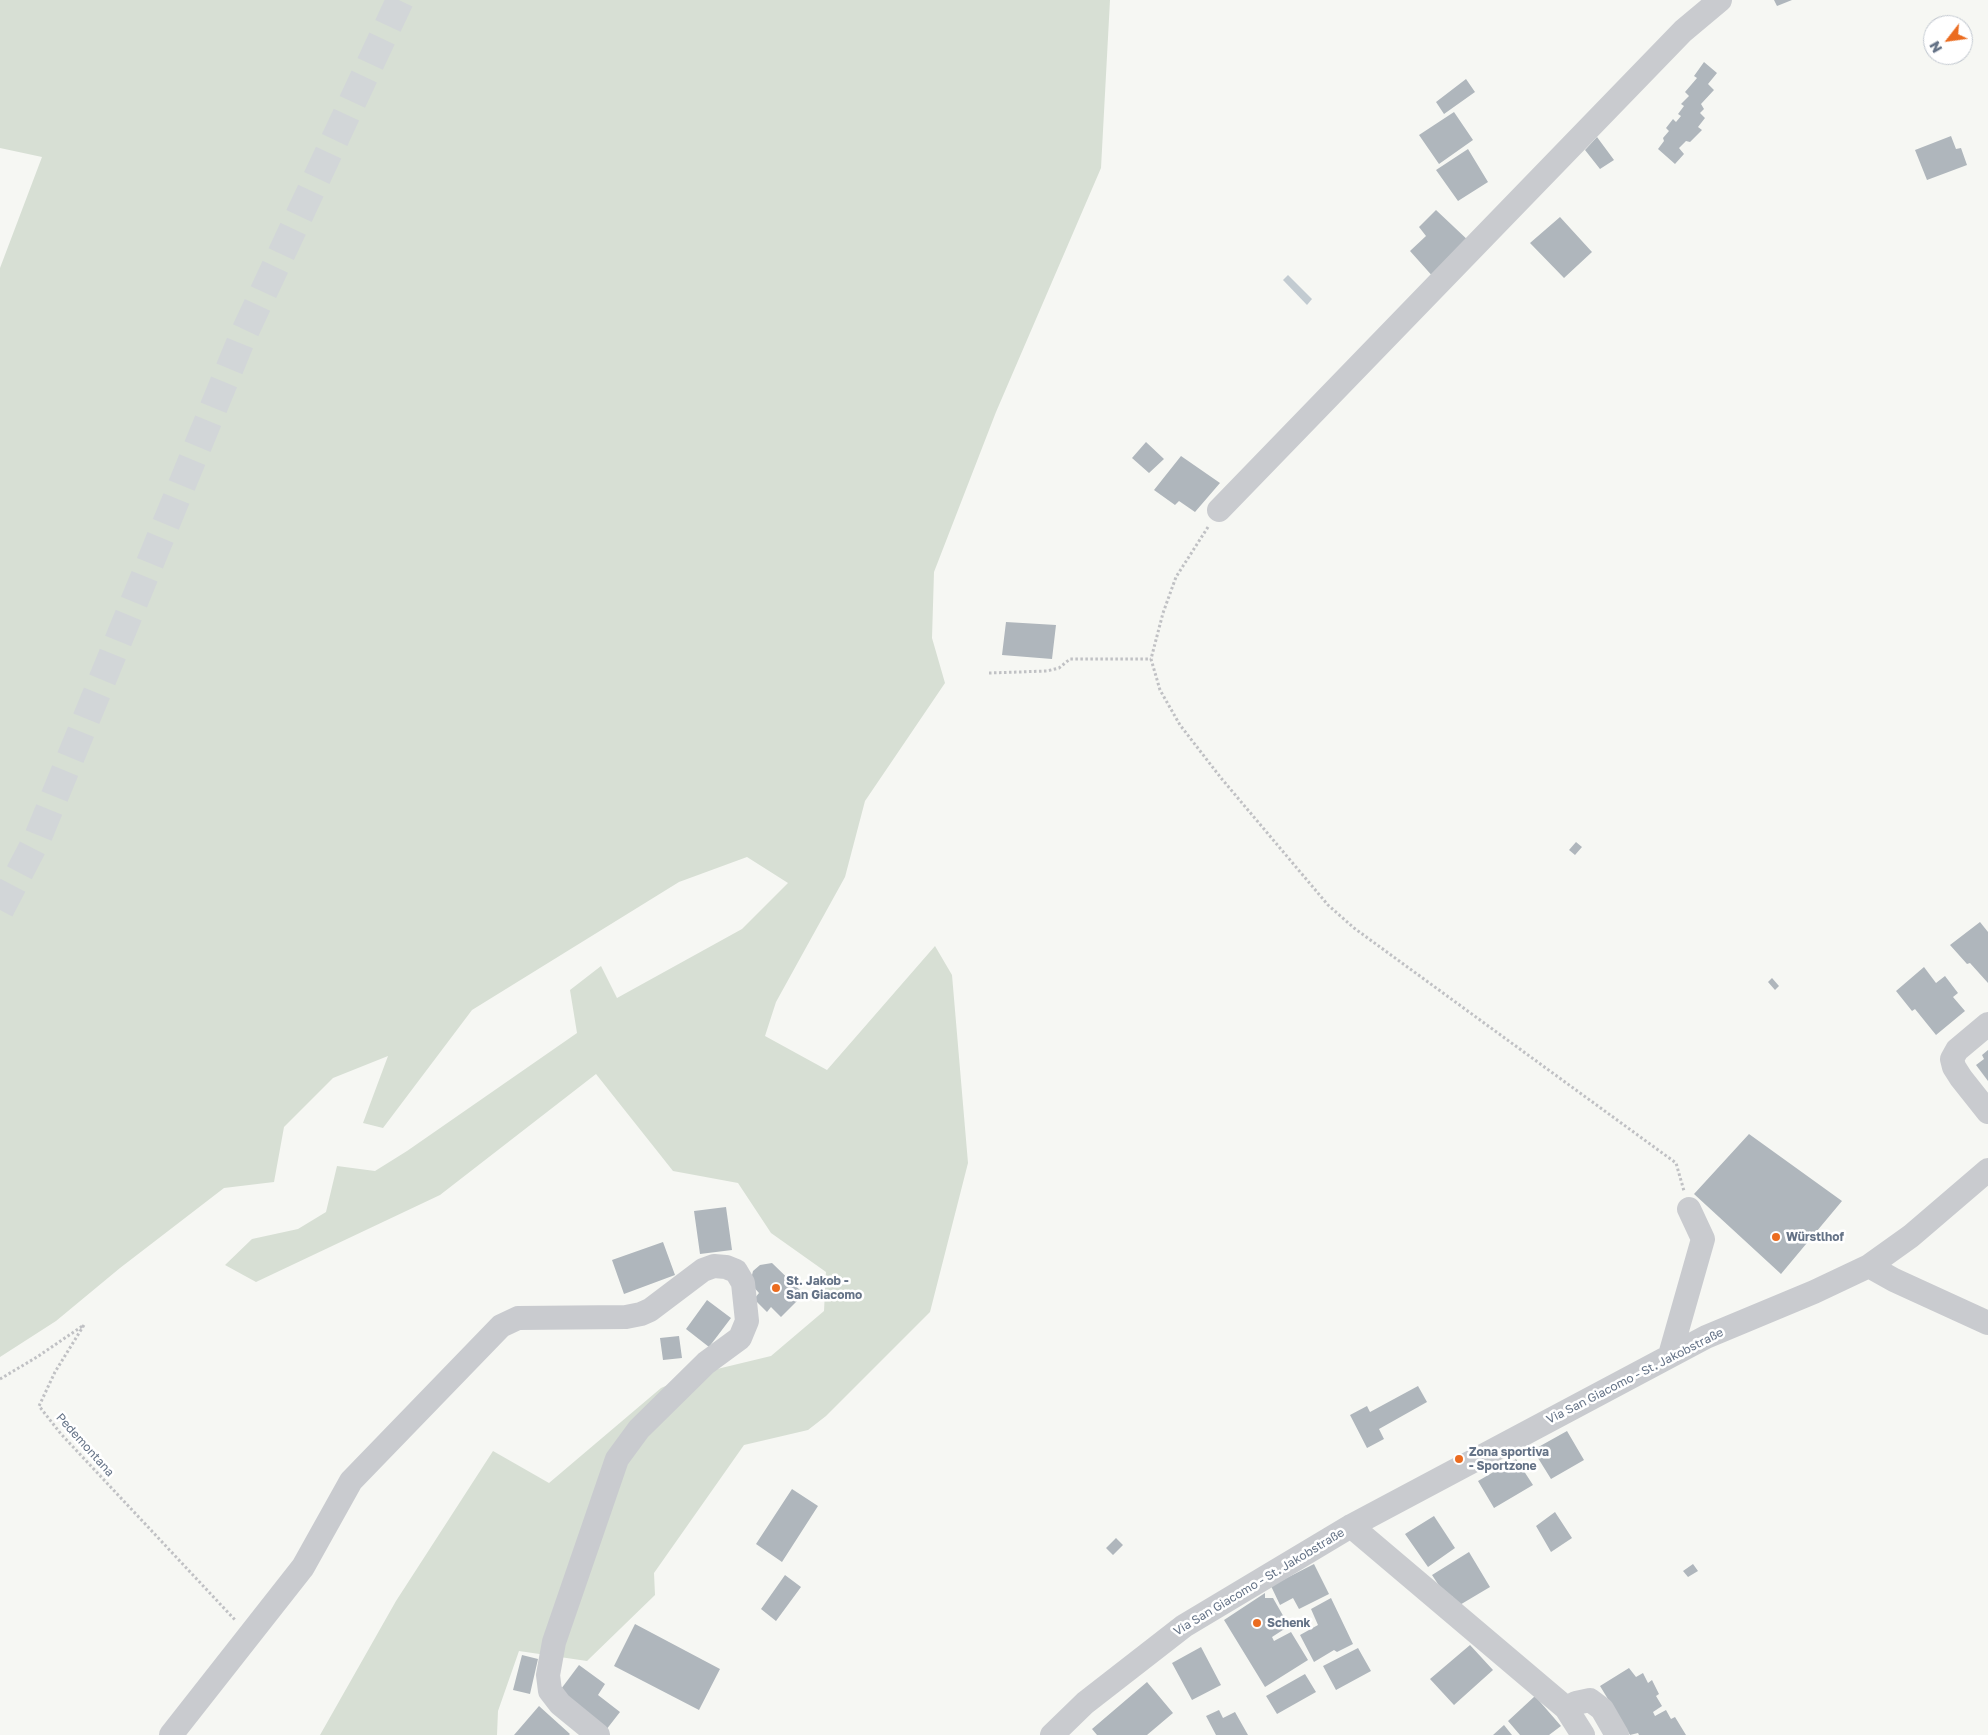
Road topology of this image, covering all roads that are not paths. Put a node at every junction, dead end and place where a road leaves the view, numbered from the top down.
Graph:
1 (1720, 0) edge
2 (1219, 510) road end
3 (1988, 1024) edge
4 (1988, 1112) edge
5 (1988, 1170) edge
6 (1689, 1208) road end
7 (1869, 1266) junction
8 (1988, 1323) edge
9 (1670, 1355) junction
10 (1351, 1526) junction
11 (1566, 1708) junction
12 (171, 1735) edge
13 (598, 1735) edge
14 (1052, 1735) edge
15 (1583, 1735) edge
16 (1617, 1735) edge

1 - 2 street
3 - 4 street
5 - 7 street, Via San Giacomo - St. Jakobstraße
6 - 9 street
7 - 8 street
7 - 9 street, Via San Giacomo - St. Jakobstraße
9 - 10 street, Via San Giacomo - St. Jakobstraße
10 - 11 street, Via San Giacomo - St. Jakobstraße
10 - 14 street, Via San Giacomo - St. Jakobstraße
11 - 15 street, Via San Giacomo - St. Jakobstraße
11 - 16 street
12 - 13 street

